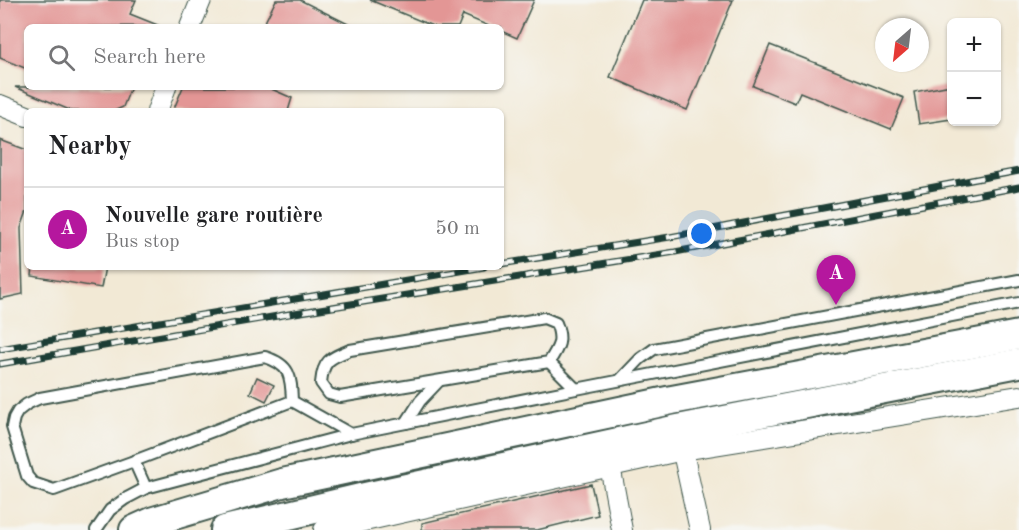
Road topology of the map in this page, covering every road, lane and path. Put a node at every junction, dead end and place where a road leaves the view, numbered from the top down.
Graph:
1 (201, 0) edge
2 (191, 24) edge
3 (165, 90) edge
4 (0, 105) edge
5 (157, 108) edge
6 (24, 115) edge
7 (1019, 280) edge
8 (1019, 303) edge
9 (1019, 334) edge
10 (549, 362) junction
11 (1019, 363) edge
12 (620, 380) junction
13 (439, 381) junction
14 (576, 389) junction
15 (1019, 396) edge
16 (672, 400) junction
17 (292, 401) junction
18 (406, 423) junction
19 (351, 434) junction
20 (680, 440) junction
21 (134, 461) junction
22 (610, 466) junction
23 (146, 489) junction
24 (365, 516) edge
25 (96, 530) edge
26 (134, 530) edge
27 (225, 530) edge
28 (324, 530) edge
29 (622, 530) edge
30 (700, 530) edge

1 - 2 street
3 - 5 street
4 - 6 street
7 - 12 lane
8 - 12 lane
9 - 16 main road
10 - 13 lane
10 - 13 lane
10 - 14 lane
11 - 20 main road
12 - 14 lane
13 - 18 lane
14 - 18 lane
15 - 20 street
16 - 20 street
16 - 26 main road
17 - 19 lane
17 - 21 lane
17 - 21 lane
18 - 19 lane
19 - 23 lane
20 - 22 street
20 - 24 main road
20 - 30 street
21 - 23 lane
22 - 24 street
22 - 29 street
23 - 25 lane
24 - 27 main road
24 - 28 street

